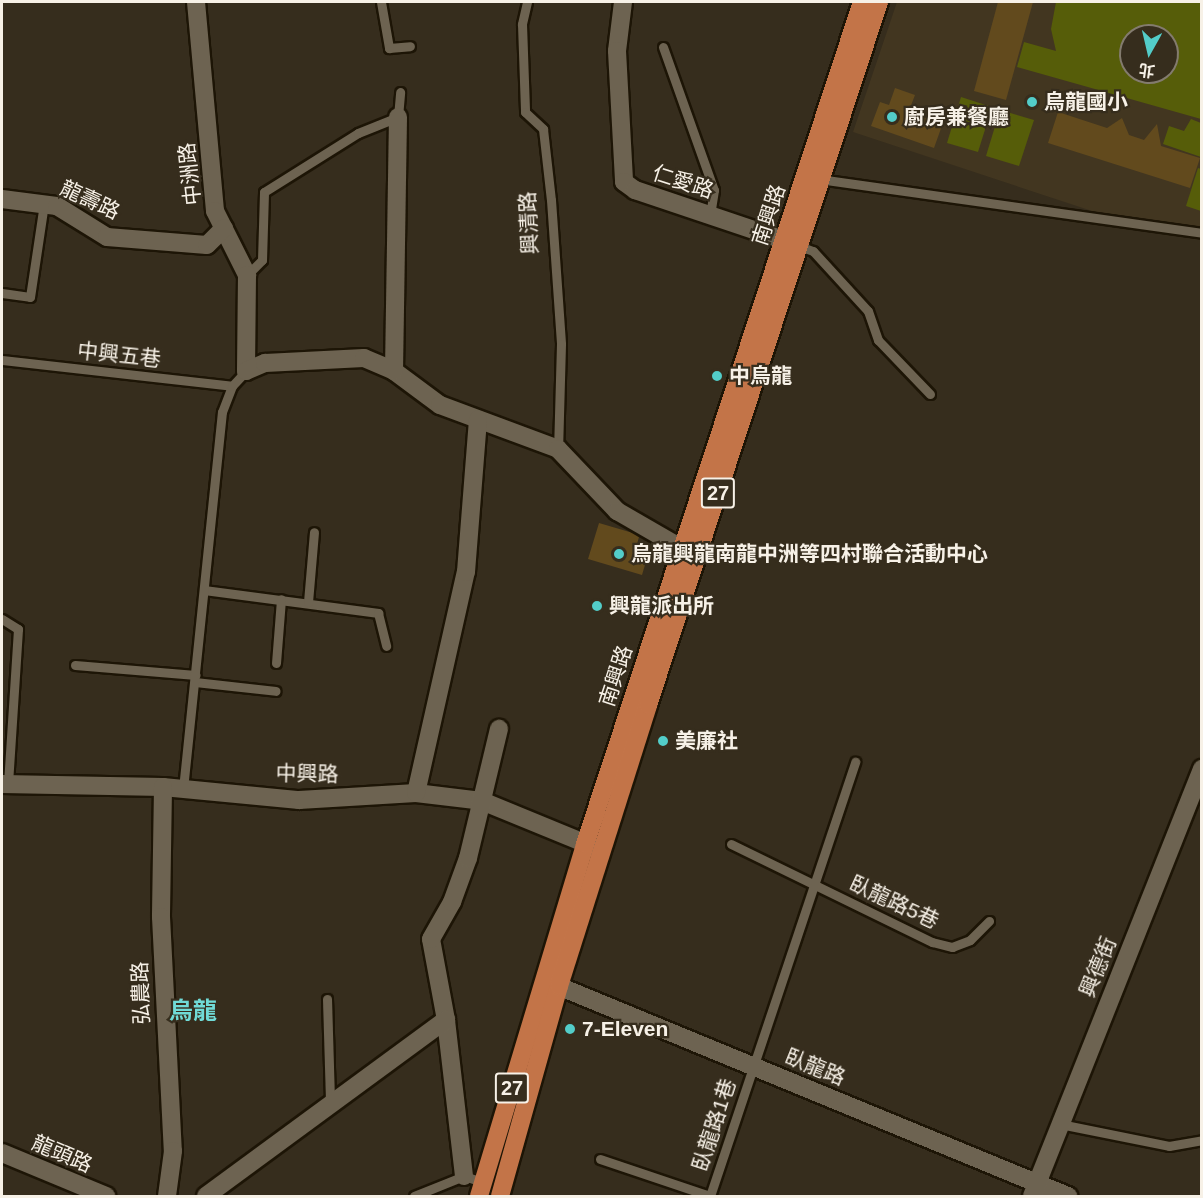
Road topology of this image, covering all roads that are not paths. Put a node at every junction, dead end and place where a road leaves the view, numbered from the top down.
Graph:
1 (196, 2) edge
2 (381, 2) edge
3 (527, 2) edge
4 (623, 2) edge
5 (862, 2) edge
6 (879, 2) edge
7 (410, 46) dead end
8 (663, 47) dead end
9 (400, 92) dead end
10 (398, 117) junction
11 (812, 177) junction
12 (2, 200) edge
13 (44, 203) junction
14 (710, 215) junction
15 (224, 228) junction
16 (1202, 233) edge
17 (792, 243) junction
18 (247, 275) junction
19 (2, 293) edge
20 (2, 360) edge
21 (246, 370) junction
22 (394, 370) junction
23 (232, 386) junction
24 (930, 394) dead end
25 (478, 419) junction
26 (558, 449) junction
27 (315, 532) dead end
28 (689, 554) junction
29 (204, 590) junction
30 (281, 599) junction
31 (308, 602) junction
32 (2, 619) edge
33 (386, 646) dead end
34 (276, 663) dead end
35 (75, 665) dead end
36 (196, 678) junction
37 (276, 692) dead end
38 (499, 729) dead end
39 (855, 762) dead end
40 (1202, 769) edge
41 (5, 784) edge
42 (163, 787) junction
43 (183, 789) junction
44 (416, 793) junction
45 (482, 801) junction
46 (585, 844) junction
47 (731, 844) dead end
48 (603, 851) junction
49 (813, 883) junction
50 (988, 921) dead end
51 (552, 983) junction
52 (327, 999) dead end
53 (446, 1020) junction
54 (752, 1065) junction
55 (330, 1103) junction
56 (1060, 1124) junction
57 (1202, 1140) edge
58 (2, 1153) edge
59 (600, 1159) dead end
60 (464, 1176) junction
61 (1035, 1189) edge
62 (481, 1190) edge
63 (501, 1192) edge
64 (710, 1196) edge
65 (106, 1197) edge
66 (167, 1197) edge
67 (206, 1197) edge
68 (414, 1197) edge
69 (1068, 1197) edge

1 - 15 street, 中洲路
2 - 7 lane
3 - 26 lane, 興清路
4 - 14 street, 仁愛路
5 - 11 main road, 南興路 / 27
6 - 11 main road, 南興路 / 27
8 - 14 lane
9 - 10 lane
10 - 18 lane
10 - 22 street
11 - 16 lane
11 - 17 main road, 南興路 / 27
12 - 13 street, 龍壽路
13 - 15 street, 龍壽路
13 - 19 lane
14 - 17 street, 仁愛路
15 - 18 street, 中洲路
17 - 24 lane
17 - 28 main road, 南興路 / 27
18 - 21 street, 中洲路
20 - 23 lane, 中興五巷
21 - 22 street
21 - 23 lane
22 - 25 street
23 - 29 lane
25 - 26 street
25 - 44 street
26 - 28 street
27 - 31 lane
28 - 46 main road, 南興路 / 27
28 - 48 main road, 南興路 / 27
29 - 30 lane
29 - 36 lane
30 - 31 lane
30 - 34 lane
31 - 33 lane
32 - 41 lane
35 - 36 lane
36 - 37 lane
36 - 43 lane
38 - 45 street
39 - 49 lane
40 - 56 street, 興德街
41 - 42 street, 中興路
42 - 43 street, 中興路
42 - 66 street, 弘農路
43 - 44 street, 中興路
44 - 45 street, 中興路
45 - 46 street, 中興路
45 - 53 street
46 - 48 street, 中興路
46 - 51 main road, 南興路 / 27
47 - 49 lane, 臥龍路5巷
48 - 51 main road, 南興路 / 27
49 - 50 lane, 臥龍路5巷
49 - 54 lane
51 - 54 street, 臥龍路
51 - 62 main road, 南興路 / 27
51 - 63 main road, 南興路 / 27
52 - 55 lane
53 - 55 street
53 - 60 street
54 - 61 street, 臥龍路
54 - 64 lane, 臥龍路1巷
55 - 67 street
56 - 57 lane
56 - 61 street, 興德街
58 - 65 street, 龍頭路
59 - 64 lane
60 - 62 lane
60 - 68 lane
61 - 69 street, 臥龍路
62 - 63 lane

